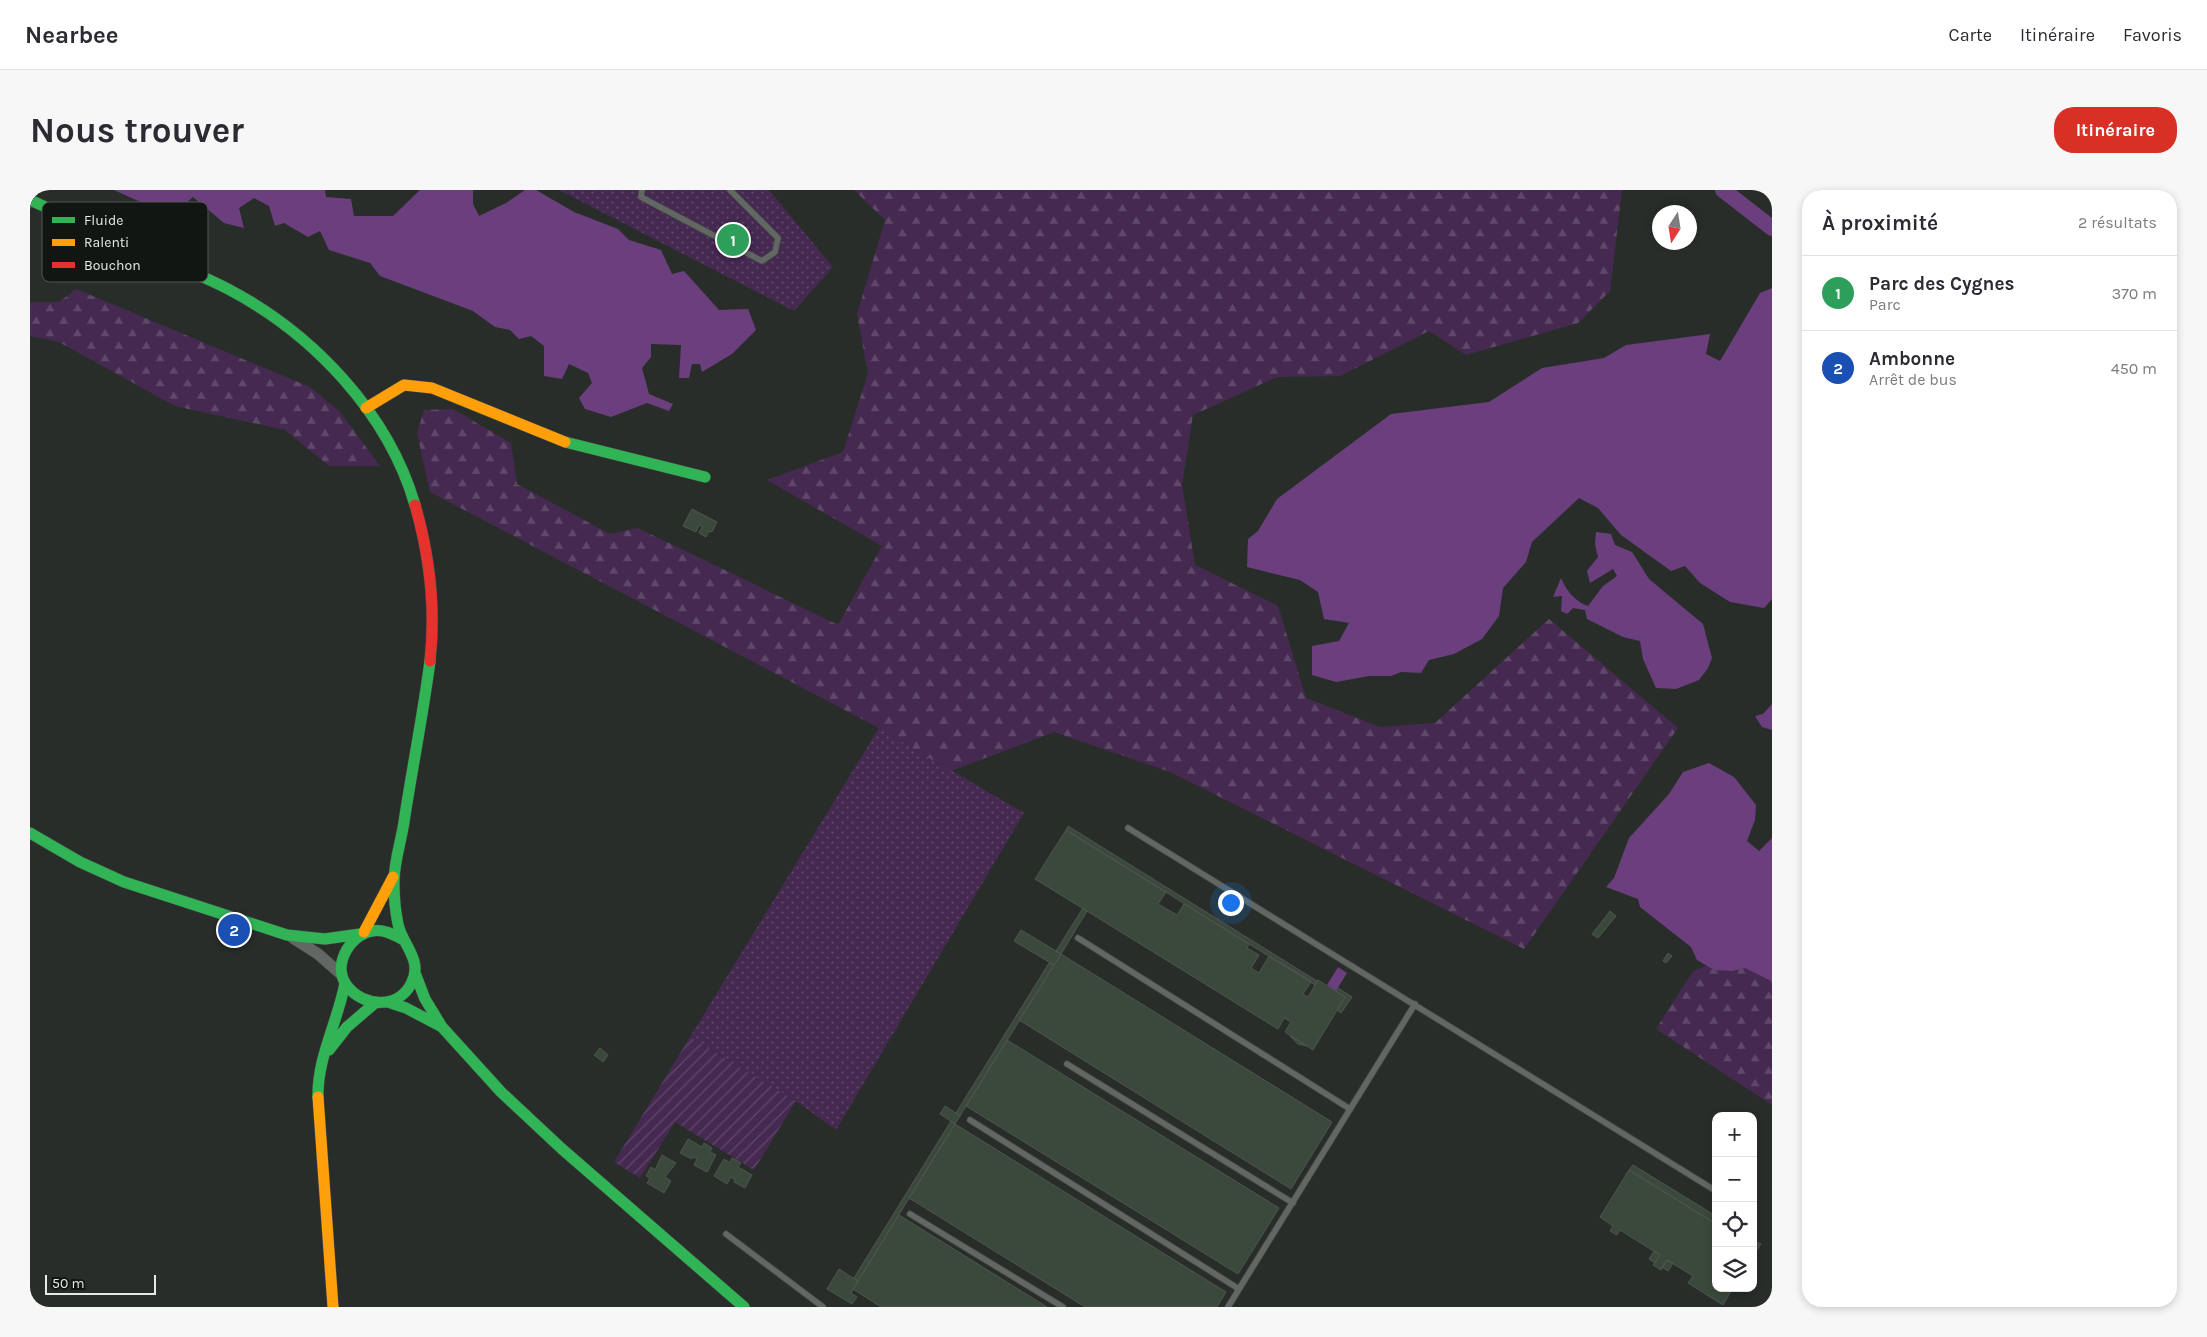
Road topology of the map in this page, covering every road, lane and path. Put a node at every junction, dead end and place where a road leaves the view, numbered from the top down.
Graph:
1 (642, 190) edge
2 (730, 190) edge
3 (30, 200) edge
4 (42, 205) edge
5 (208, 281) edge
6 (366, 408) junction
7 (706, 477) dead end
8 (1128, 828) dead end
9 (30, 833) edge
10 (394, 875) junction
11 (362, 933) junction
12 (287, 935) junction
13 (1078, 938) dead end
14 (404, 940) junction
15 (415, 972) junction
16 (344, 979) junction
17 (388, 1002) junction
18 (375, 1003) junction
19 (1414, 1004) junction
20 (442, 1027) junction
21 (324, 1056) junction
22 (1067, 1064) dead end
23 (1350, 1109) junction
24 (970, 1120) dead end
25 (1712, 1189) edge
26 (1293, 1202) junction
27 (910, 1214) dead end
28 (726, 1234) dead end
29 (1239, 1289) junction
30 (333, 1307) edge
31 (744, 1307) edge
32 (823, 1307) edge
33 (1063, 1307) edge
34 (1228, 1307) edge

1 - 2 lane
3 - 4 street
5 - 6 street
6 - 7 street
6 - 10 street
8 - 19 lane
9 - 12 street
10 - 11 street
10 - 14 street
11 - 12 street
11 - 14 street
11 - 16 street
12 - 16 street
13 - 23 lane
14 - 15 street
15 - 17 street
15 - 20 street
16 - 18 street
16 - 21 street
17 - 18 street
17 - 20 street
18 - 21 street
19 - 23 lane
19 - 25 lane
20 - 31 street
21 - 30 street
22 - 26 lane
23 - 26 lane
24 - 29 lane
26 - 29 lane
27 - 33 lane
28 - 32 lane
29 - 34 lane

